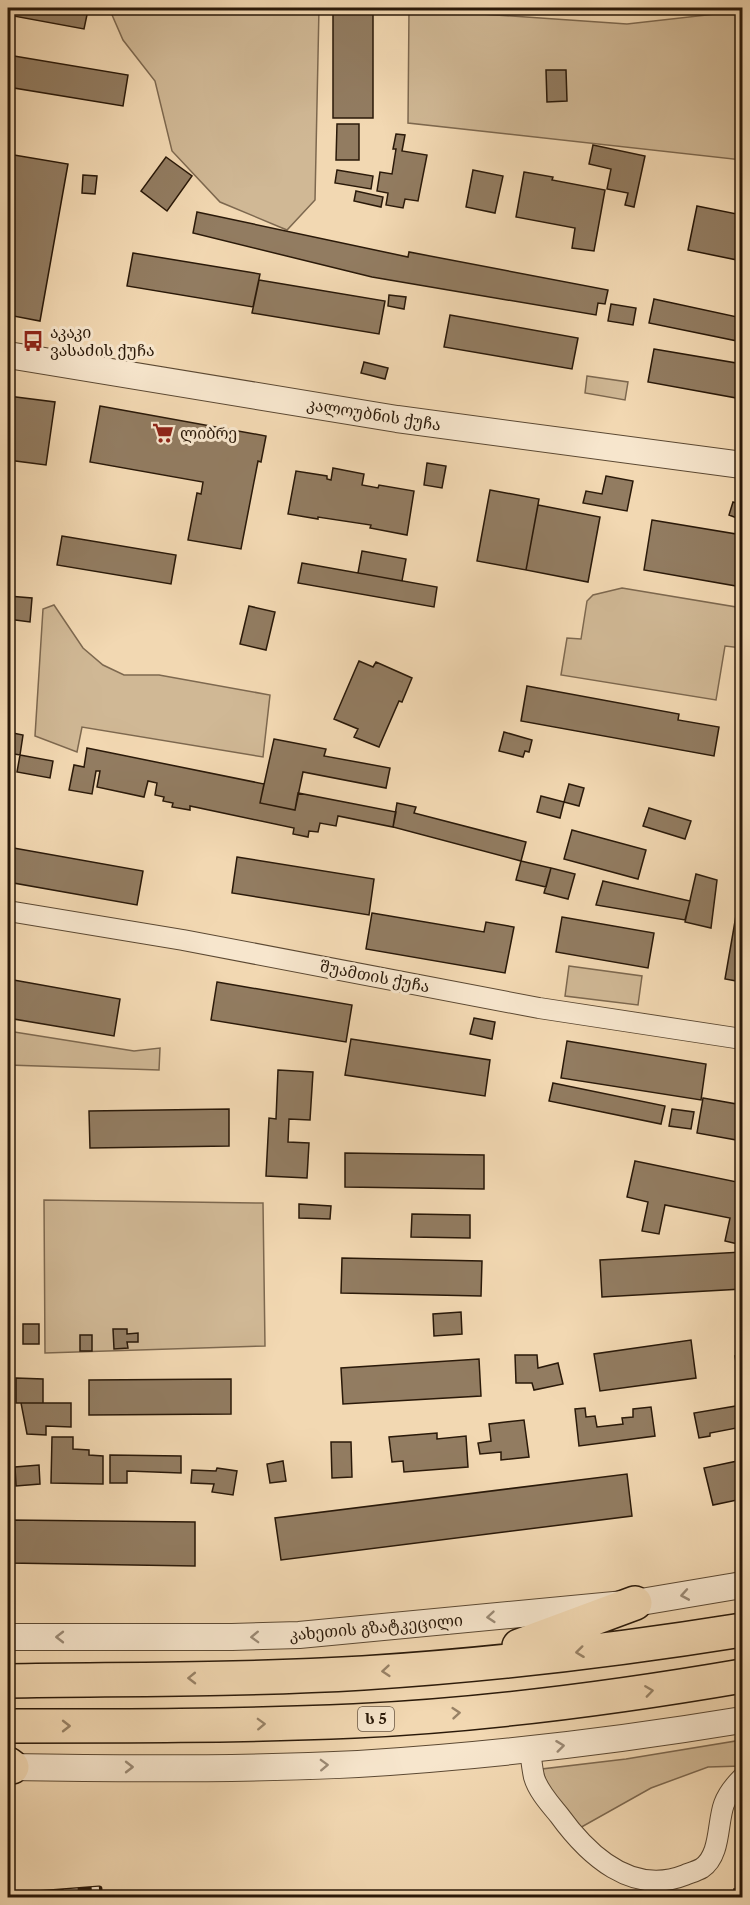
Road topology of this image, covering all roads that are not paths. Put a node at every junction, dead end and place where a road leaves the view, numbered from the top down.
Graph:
1 (8, 355) edge
2 (742, 465) edge
3 (8, 911) edge
4 (742, 1039) edge
5 (742, 1585) edge
6 (635, 1603) junction
7 (742, 1630) edge
8 (8, 1637) edge
9 (468, 1664) junction
10 (742, 1676) edge
11 (8, 1681) edge
12 (742, 1720) edge
13 (8, 1726) edge
14 (530, 1749) junction
15 (9, 1766) edge
16 (742, 1779) edge

1 - 2 street, კალოუბნის ქუჩა
3 - 4 street, შუამთის ქუჩა
5 -> 6 street, კახეთის გზატკეცილი
6 -> 8 street, კახეთის გზატკეცილი
6 - 9 highway
7 -> 9 highway
9 -> 11 highway
13 -> 10 highway, ს 5
14 -> 12 street
15 -> 14 street
14 - 16 street

